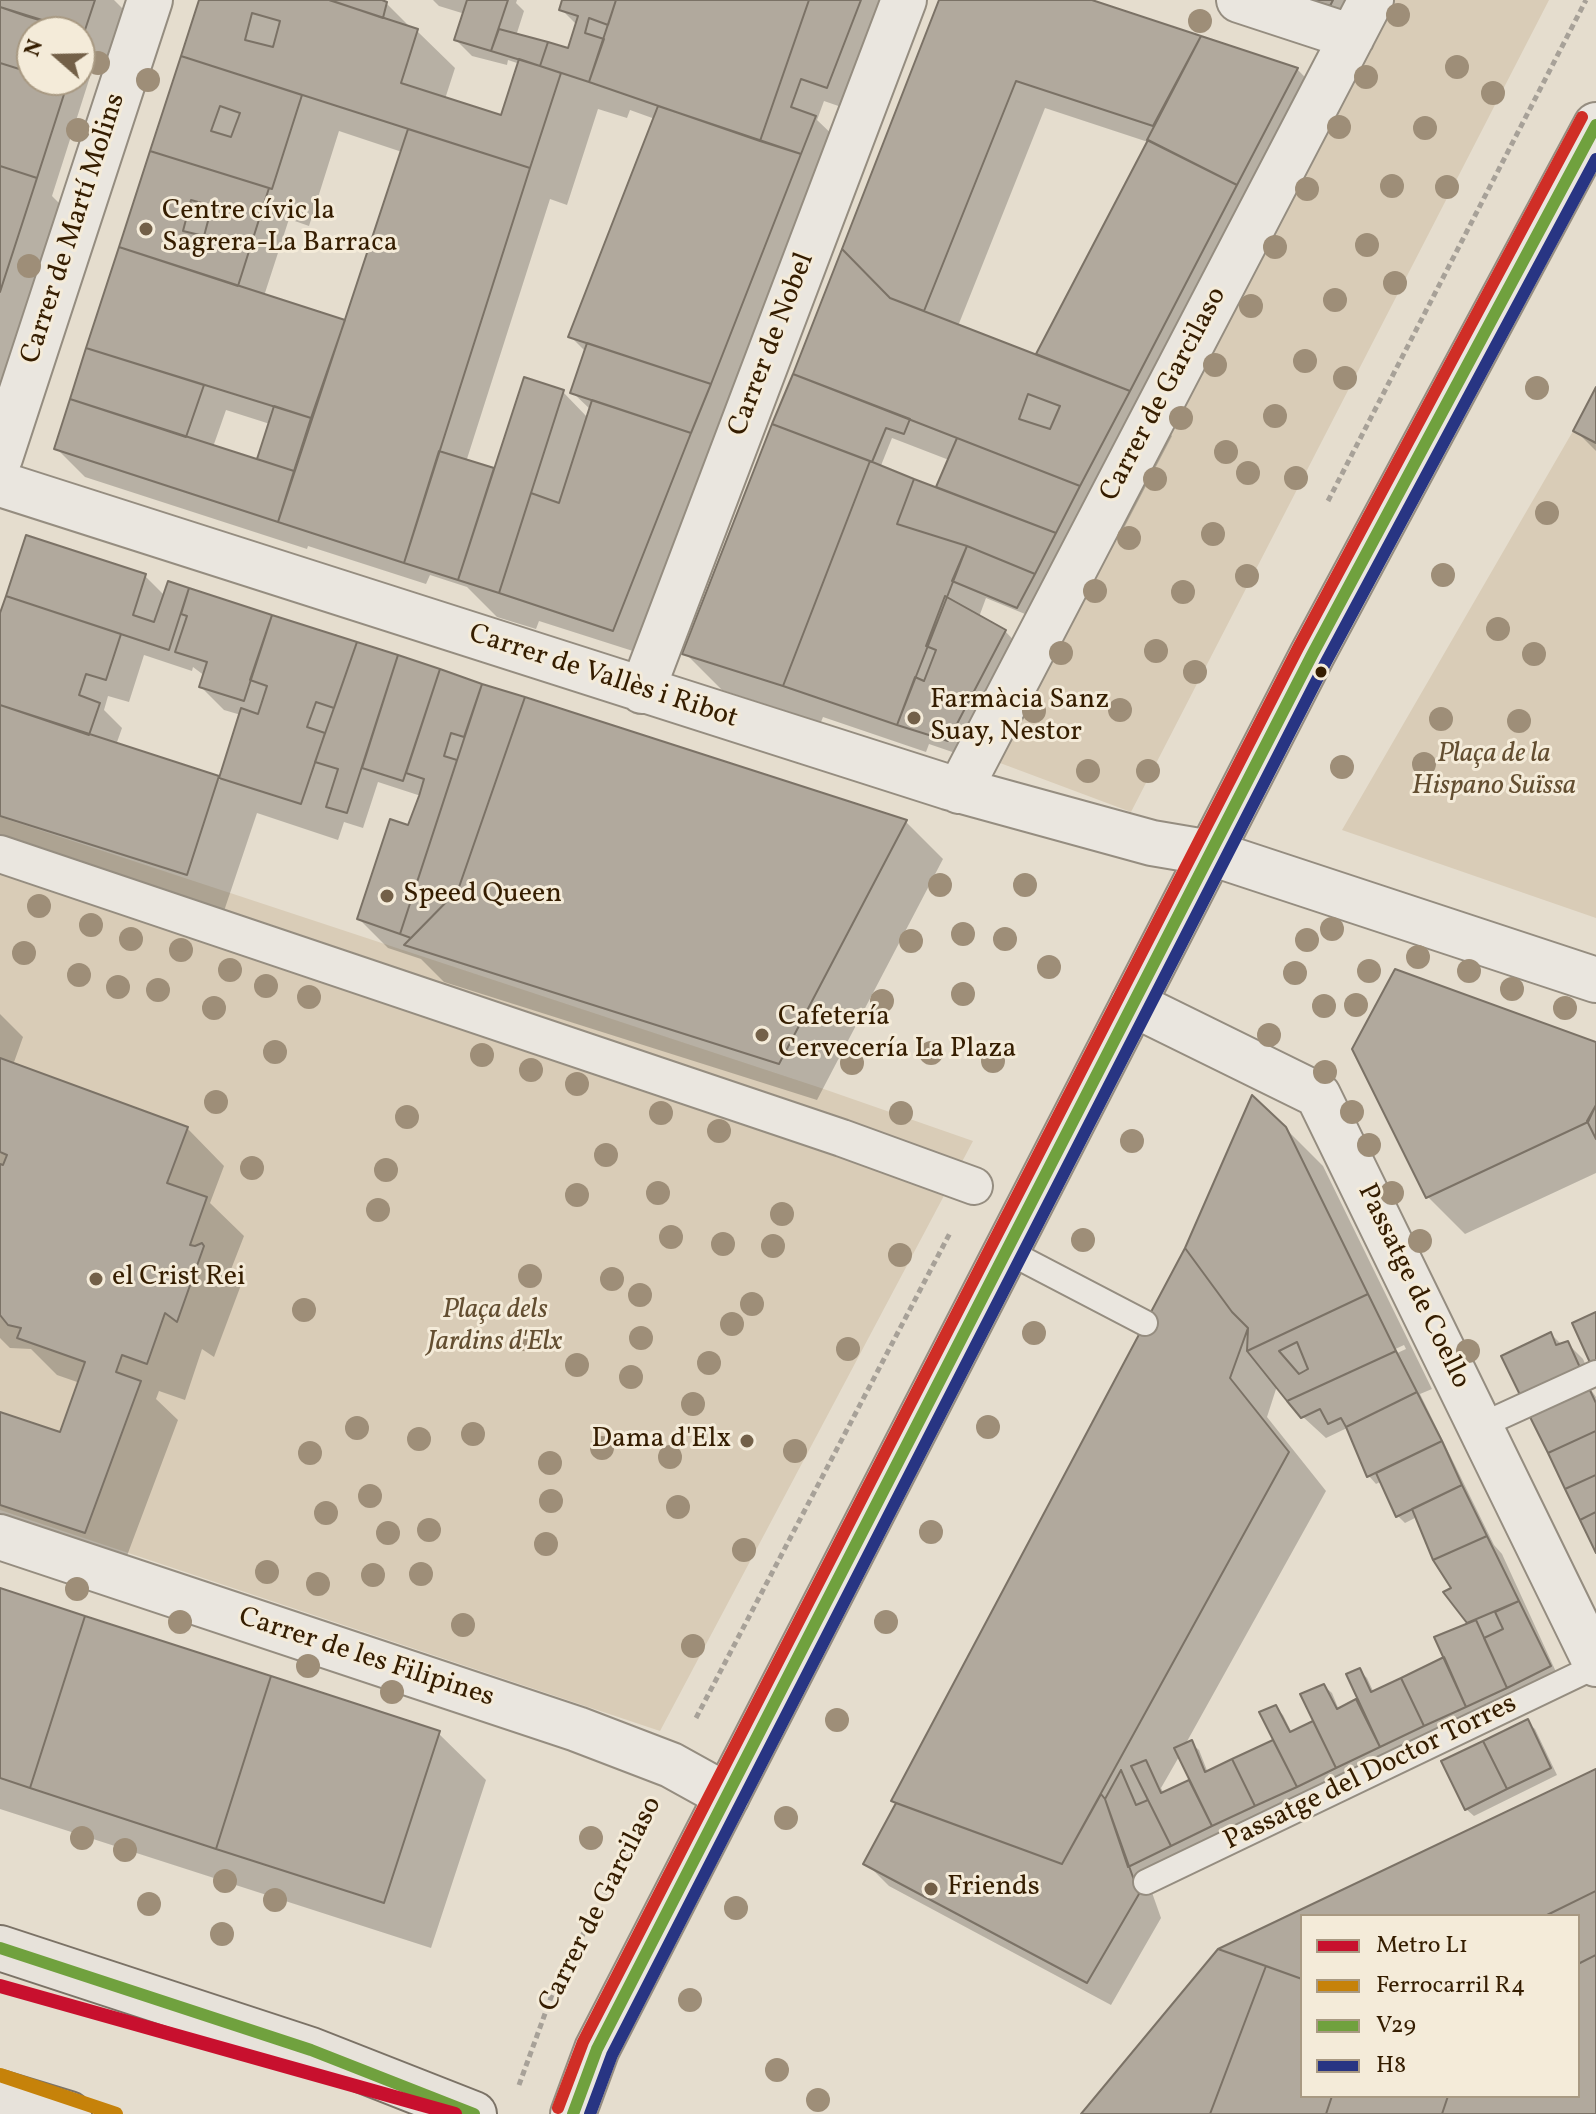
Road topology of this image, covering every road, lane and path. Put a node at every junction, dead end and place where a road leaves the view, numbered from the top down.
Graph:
1 (150, 0) edge
2 (904, 0) edge
3 (1239, 0) edge
4 (1362, 19) edge
5 (1596, 125) edge
6 (0, 458) edge
7 (0, 484) edge
8 (642, 691) junction
9 (959, 791) junction
10 (1211, 853) junction
11 (0, 854) edge
12 (1596, 980) edge
13 (1133, 1004) junction
14 (974, 1186) dead end
15 (1007, 1251) junction
16 (1145, 1323) dead end
17 (1596, 1373) edge
18 (1480, 1426) junction
19 (0, 1537) edge
20 (1596, 1665) edge
21 (727, 1796) junction
22 (647, 1813) dead end
23 (1146, 1882) dead end
24 (0, 1948) edge
25 (0, 2093) edge
26 (494, 2107) edge
27 (69, 2114) edge
28 (573, 2114) edge

1 - 6 street, Carrer de Martí Molins
2 - 8 street, Carrer de Nobel
3 - 4 street
4 - 9 street, Carrer de Garcilaso
5 - 10 street
7 - 8 street, Carrer de Vallès i Ribot
8 - 9 street, Carrer de Vallès i Ribot
9 - 10 street, Carrer de Vallès i Ribot
10 - 12 street, Carrer de Vallès i Ribot
10 - 13 street
11 - 14 street
13 - 15 street
13 - 18 street, Passatge de Coello
15 - 16 lane
15 - 21 street
17 - 18 lane
18 - 20 street, Passatge de Coello
19 - 21 street, Carrer de les Filipines
20 - 23 lane, Passatge del Doctor Torres
21 - 28 street
22 - 26 path, Carrer de Garcilaso
24 - 26 main road
25 - 27 main road

